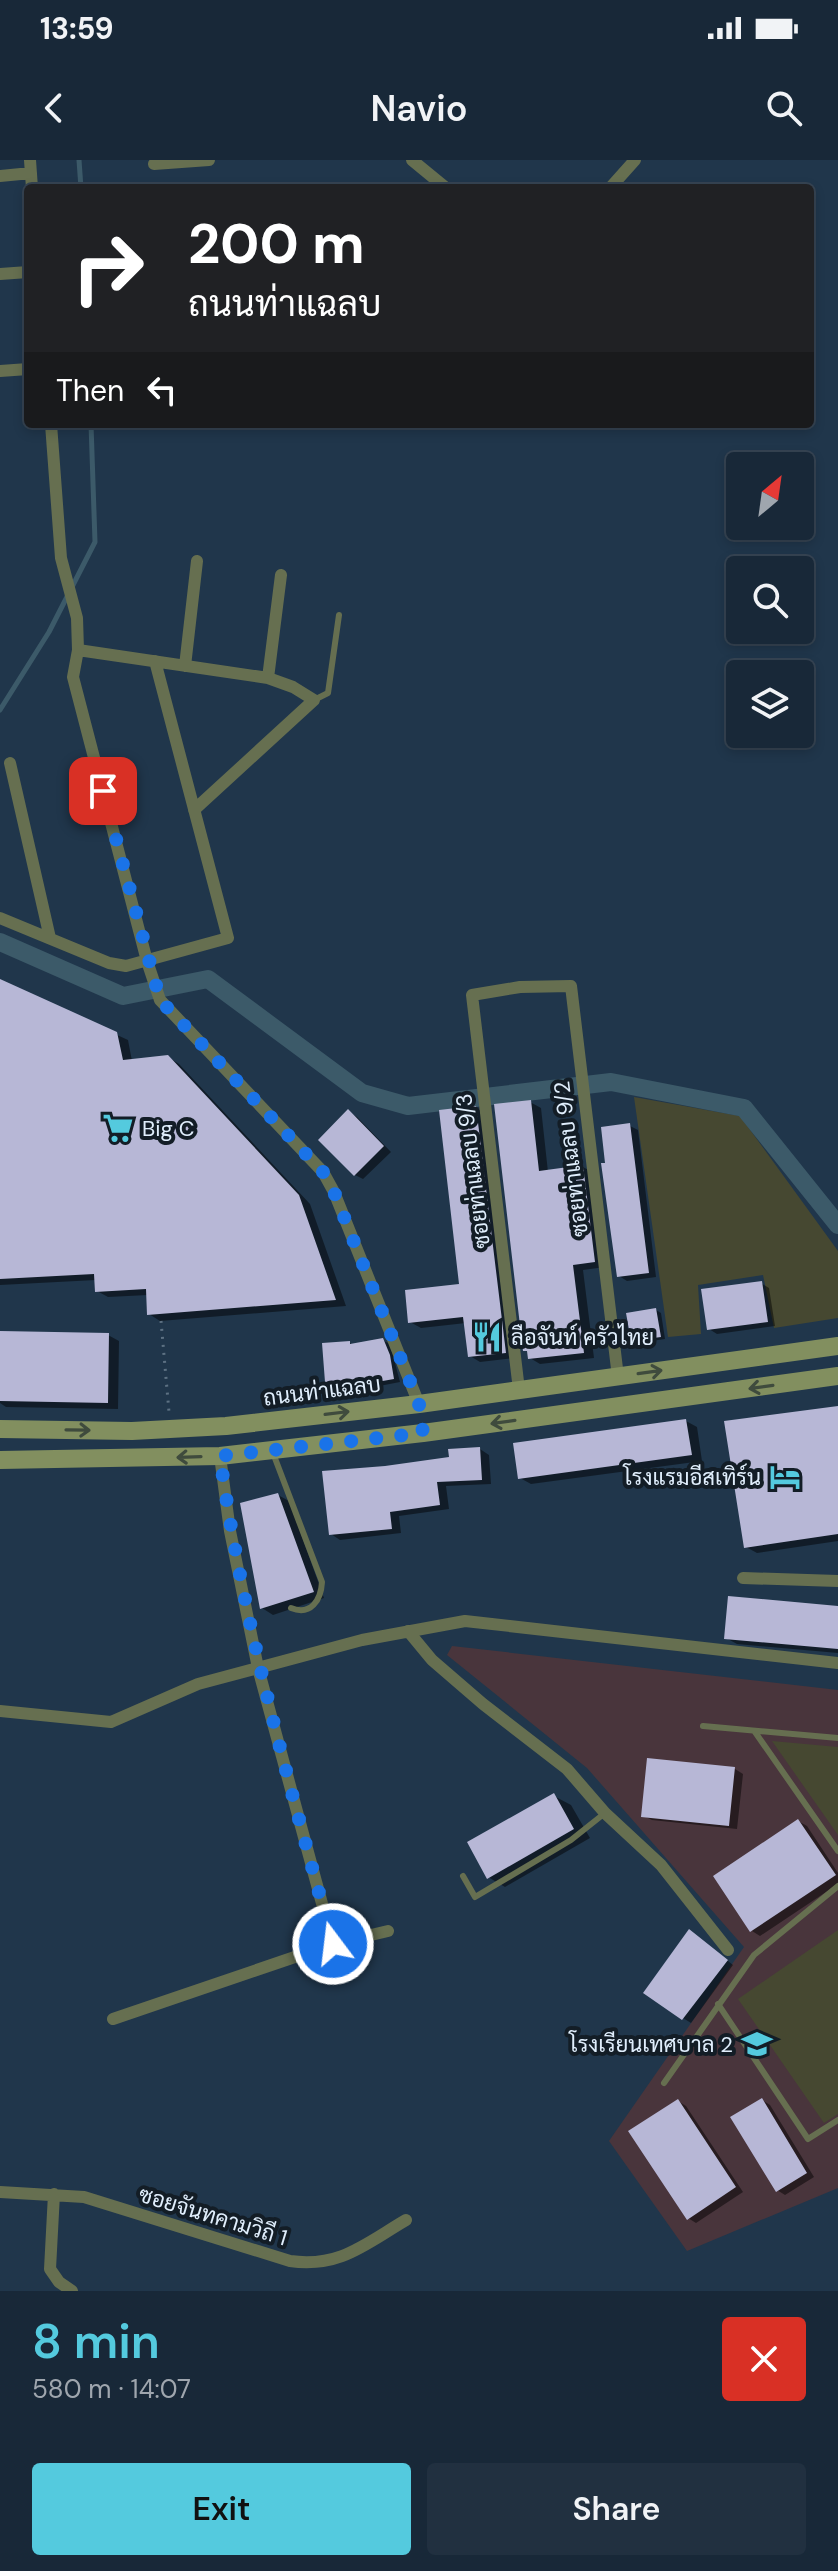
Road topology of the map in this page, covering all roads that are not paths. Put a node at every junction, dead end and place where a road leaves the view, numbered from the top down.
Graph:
1 (209, 160) edge
2 (412, 160) edge
3 (635, 160) edge
4 (154, 164) dead end
5 (30, 167) edge
6 (0, 176) edge
7 (441, 184) edge
8 (614, 184) edge
9 (24, 272) edge
10 (0, 274) edge
11 (24, 369) edge
12 (0, 371) edge
13 (51, 428) edge
14 (197, 561) dead end
15 (281, 575) dead end
16 (339, 615) dead end
17 (78, 650) junction
18 (155, 661) junction
19 (185, 666) junction
20 (268, 678) junction
21 (314, 700) junction
22 (10, 763) dead end
23 (194, 810) junction
24 (0, 918) edge
25 (50, 938) junction
26 (147, 961) junction
27 (520, 987) joint
28 (838, 1346) edge
29 (838, 1376) edge
30 (618, 1377) junction
31 (519, 1390) junction
32 (419, 1404) junction
33 (0, 1429) edge
34 (423, 1433) junction
35 (271, 1450) junction
36 (220, 1456) junction
37 (0, 1460) edge
38 (743, 1578) dead end
39 (838, 1581) edge
40 (291, 1608) dead end
41 (408, 1631) junction
42 (838, 1663) edge
43 (258, 1668) junction
44 (0, 1711) edge
45 (703, 1726) dead end
46 (755, 1732) junction
47 (838, 1738) edge
48 (605, 1813) junction
49 (838, 1851) edge
50 (463, 1876) dead end
51 (838, 1886) edge
52 (388, 1931) dead end
53 (333, 1944) junction
54 (728, 1950) dead end
55 (718, 2004) junction
56 (113, 2019) dead end
57 (664, 2083) dead end
58 (838, 2120) edge
59 (0, 2192) edge
60 (54, 2194) junction
61 (406, 2220) dead end
62 (72, 2291) edge

1 - 4 street
2 - 7 street
3 - 8 street
5 - 6 street
9 - 10 street
11 - 12 street
13 - 17 street
14 - 19 street
15 - 20 street
16 - 21 lane
17 - 18 street
17 - 26 street
18 - 19 street
18 - 23 street
19 - 20 street
20 - 21 street
21 - 23 street
22 - 25 street
23 - 26 street
24 - 25 street
25 - 26 street
26 - 32 street
27 - 30 street, ซอยท่าแฉลบ 9/2
27 - 31 street, ซอยท่าแฉลบ 9/3
30 -> 28 main road, ถนนท่าแฉลบ
29 -> 34 main road
30 - 31 main road, ถนนท่าแฉลบ
31 - 32 main road, ถนนท่าแฉลบ
33 -> 32 main road, ถนนท่าแฉลบ
32 - 34 main road
34 - 35 main road
35 - 36 main road
35 - 40 lane
36 -> 37 main road
36 - 43 street
38 - 39 street
41 - 42 street
41 - 43 street
41 - 48 street
43 - 44 street
43 - 53 street
45 - 46 lane
46 - 47 lane
46 - 49 lane
48 - 50 lane
48 - 54 street
51 - 55 lane
52 - 53 street
53 - 56 street
55 - 57 lane
55 - 58 lane
59 - 60 street, ซอยจันทคามวิถี 1
60 - 61 street, ซอยจันทคามวิถี 1
60 - 62 street

